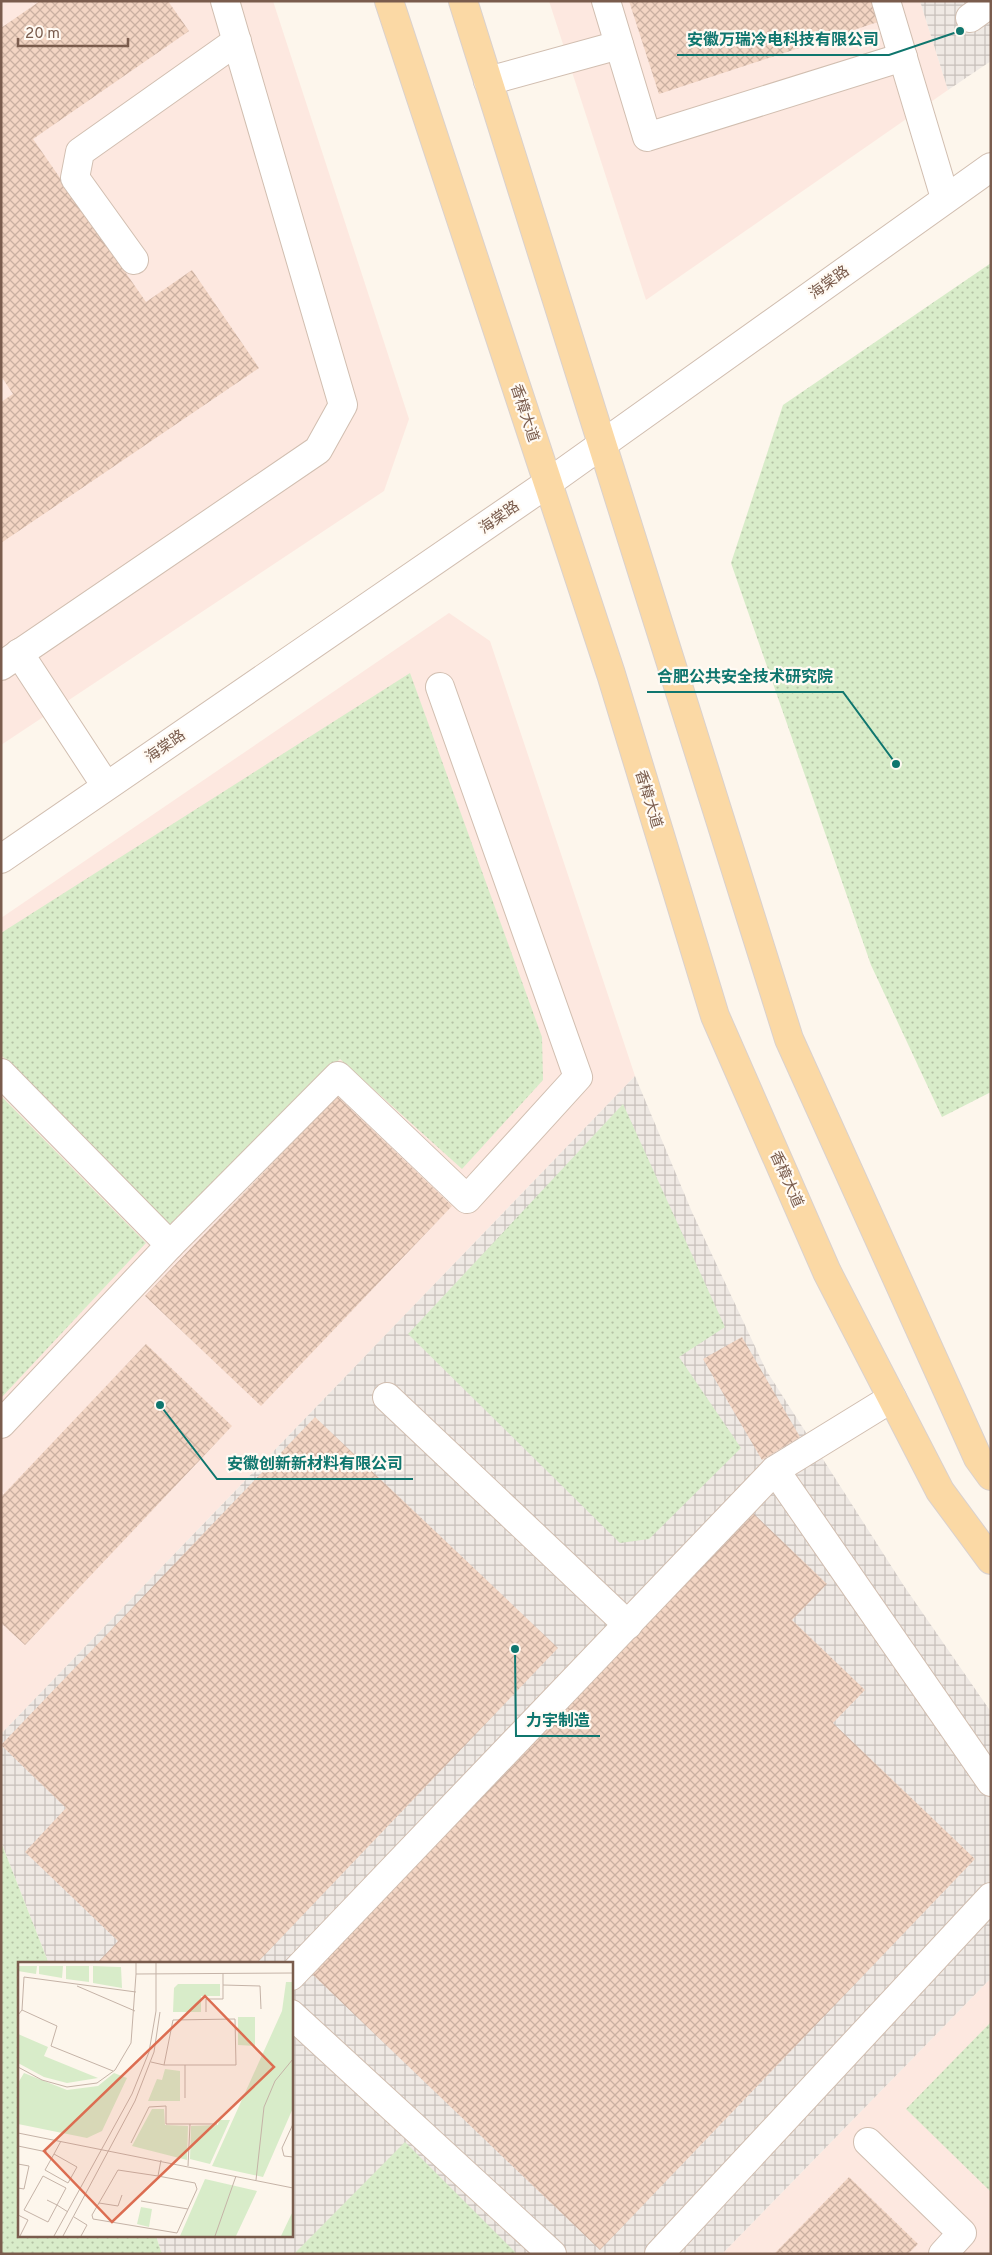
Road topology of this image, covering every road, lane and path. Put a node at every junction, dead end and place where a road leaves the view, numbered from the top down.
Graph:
1 (225, 1) edge
2 (389, 1) edge
3 (463, 1) edge
4 (606, 1) edge
5 (886, 1) edge
6 (237, 41) junction
7 (619, 45) junction
8 (904, 57) junction
9 (488, 81) junction
10 (991, 166) edge
11 (946, 198) junction
12 (134, 260) dead end
13 (602, 444) junction
14 (548, 483) junction
15 (10, 660) edge
16 (440, 687) dead end
17 (106, 786) junction
18 (1, 858) edge
19 (1, 1073) edge
20 (170, 1245) junction
21 (386, 1397) dead end
22 (892, 1398) junction
23 (1, 1424) edge
24 (775, 1470) junction
25 (991, 1476) edge
26 (991, 1560) edge
27 (628, 1625) junction
28 (991, 1782) edge
29 (991, 1898) edge
30 (292, 1975) edge
31 (292, 2015) edge
32 (868, 2142) dead end
33 (552, 2254) edge
34 (659, 2254) edge
35 (943, 2254) edge

1 - 6 street
2 - 14 main road, 香樟大道
3 - 9 main road
4 - 7 street
5 - 8 street
6 - 12 street
6 - 15 street
7 - 8 street
7 - 9 street
8 - 11 street
9 - 13 main road
10 - 11 street, 海棠路
11 - 13 street, 海棠路
13 - 14 street, 海棠路
13 - 25 main road
14 - 17 street, 海棠路
14 - 22 main road, 香樟大道
15 - 17 street
16 - 20 street
17 - 18 street, 海棠路
19 - 20 street
20 - 23 street
21 - 27 street
22 - 24 street
22 - 26 main road, 香樟大道
24 - 27 street
24 - 28 street
27 - 30 street
29 - 34 street
31 - 33 street
32 - 35 street

